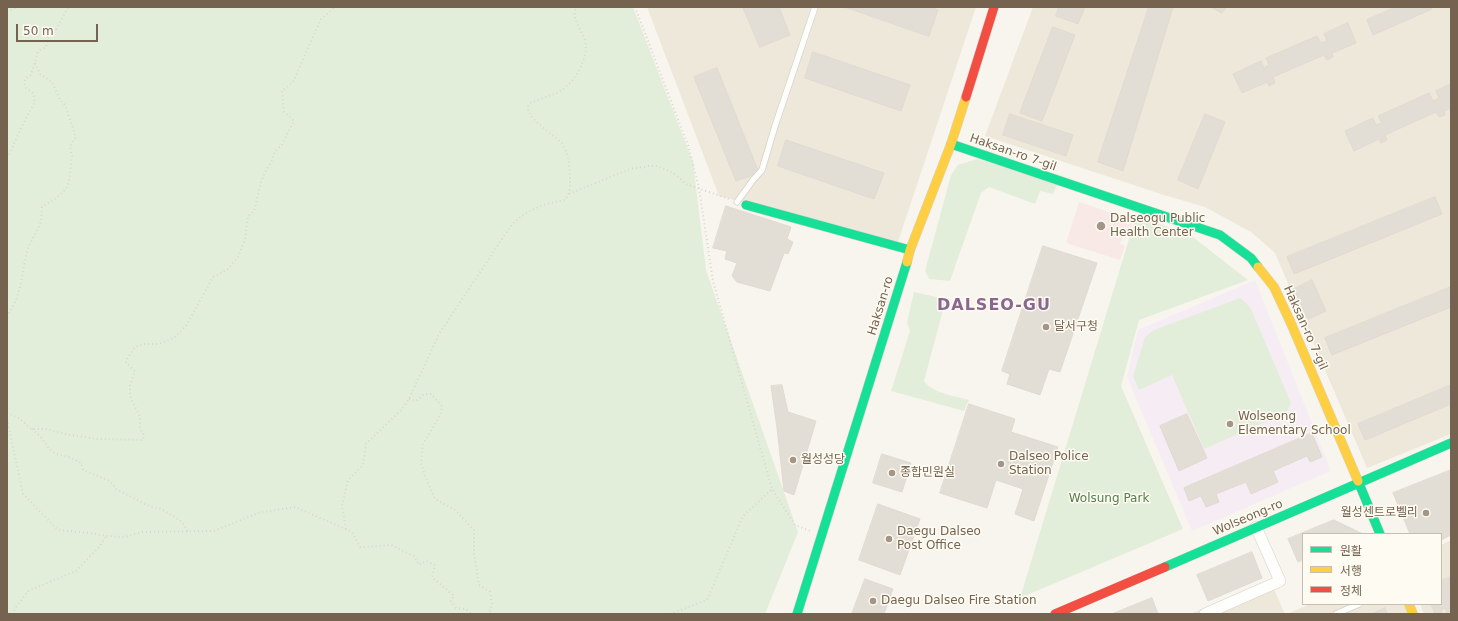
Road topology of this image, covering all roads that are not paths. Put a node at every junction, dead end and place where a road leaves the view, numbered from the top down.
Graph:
1 (815, 7) edge
2 (994, 7) edge
3 (951, 144) junction
4 (741, 204) joint
5 (910, 250) junction
6 (1451, 443) edge
7 (1360, 484) junction
8 (1256, 527) junction
9 (1380, 533) edge
10 (1357, 605) edge
11 (797, 614) edge
12 (1055, 614) edge
13 (1204, 614) edge
14 (1336, 614) edge

1 - 4 lane
2 - 3 street, Haksan-ro
3 - 5 street, Haksan-ro
3 - 7 street, Haksan-ro 7-gil
4 - 5 street
5 - 11 street, Haksan-ro
6 - 7 street, Wolseong-ro
7 - 8 street, Wolseong-ro
7 - 9 street, Haksan-ro 7-gil
8 - 12 street, Wolseong-ro
8 - 13 street
10 - 14 lane

